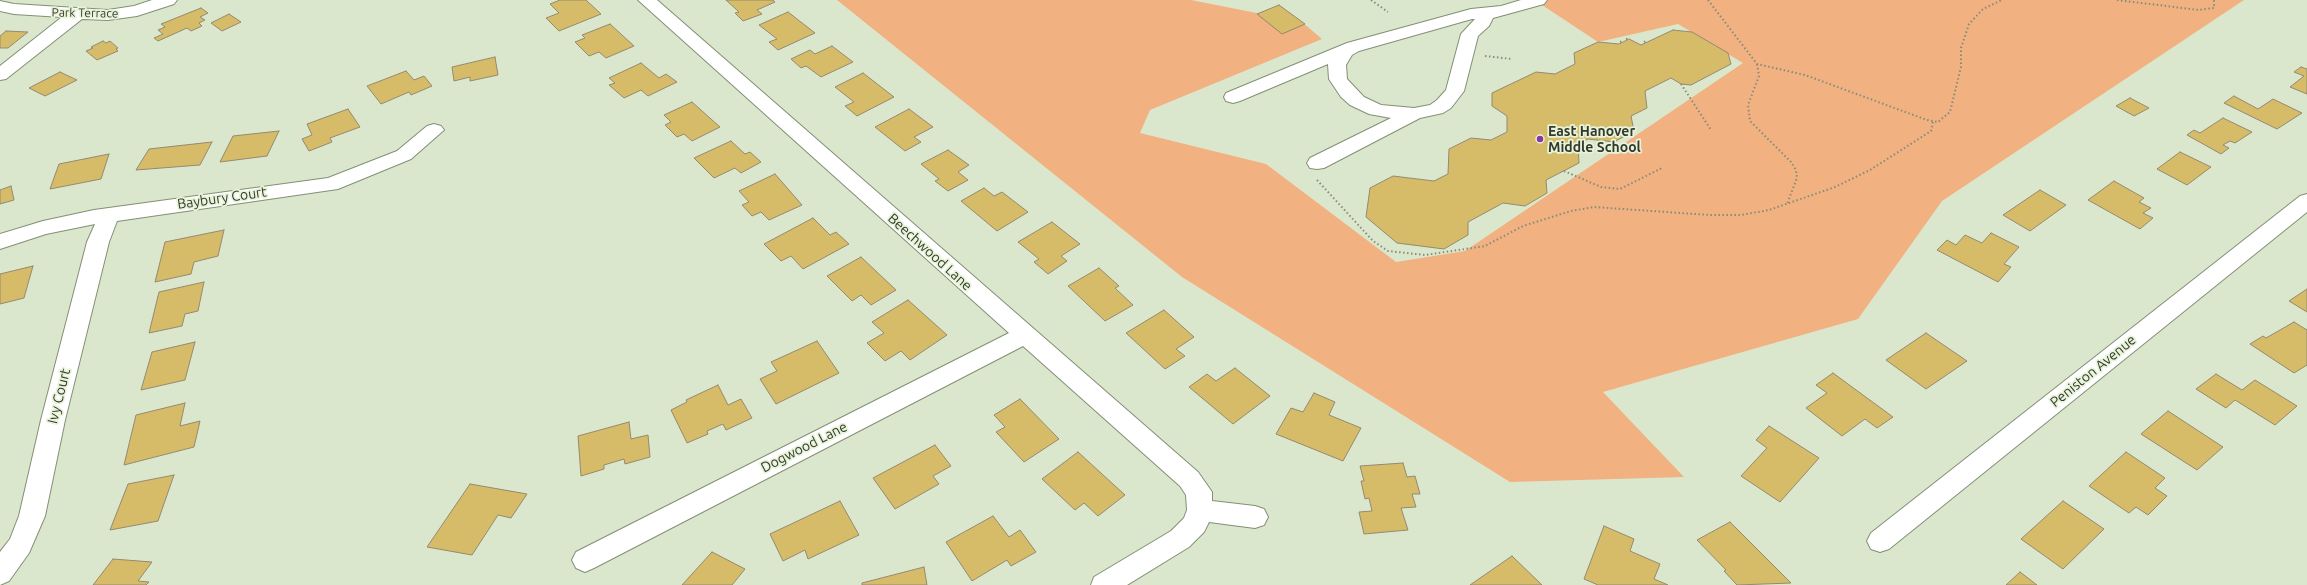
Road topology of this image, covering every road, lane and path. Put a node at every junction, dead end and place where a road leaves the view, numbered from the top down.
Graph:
1 (168, 0) edge
2 (646, 0) edge
3 (1371, 0) edge
4 (1538, 0) edge
5 (1708, 0) edge
6 (2002, 0) edge
7 (2117, 0) edge
8 (2214, 0) edge
9 (0, 6) edge
10 (1388, 12) dead end
11 (1486, 14) junction
12 (76, 15) junction
13 (1420, 30) junction
14 (1630, 38) dead end
15 (1626, 39) dead end
16 (1353, 47) junction
17 (1464, 54) junction
18 (1485, 56) dead end
19 (1512, 59) dead end
20 (1757, 64) junction
21 (0, 75) edge
22 (1681, 84) dead end
23 (1233, 97) dead end
24 (1414, 114) junction
25 (1933, 121) junction
26 (434, 130) dead end
27 (1710, 130) dead end
28 (1662, 168) dead end
29 (1316, 171) joint
30 (1564, 171) dead end
31 (2307, 202) edge
32 (1787, 204) junction
33 (109, 214) junction
34 (0, 242) edge
35 (1024, 335) junction
36 (1200, 510) junction
37 (1255, 517) dead end
38 (1880, 542) dead end
39 (585, 560) dead end
40 (0, 573) edge
41 (1104, 585) edge

1 - 12 street, Park Terrace
2 - 35 street, Beechwood Lane
3 - 10 path
4 - 11 street
5 - 20 path
6 - 25 path
7 - 8 path
9 - 12 street, Park Terrace
11 - 13 street
11 - 17 street
12 - 21 street
13 - 16 street
13 - 17 street
14 - 15 path
16 - 23 street
16 - 24 street
17 - 24 street
18 - 19 path
20 - 25 path
20 - 32 path
22 - 27 path
24 - 29 street
25 - 32 path
26 - 33 street, Baybury Court
28 - 30 path
29 - 32 path
31 - 38 street, Peniston Avenue
33 - 34 street, Baybury Court
33 - 40 street, Ivy Court
35 - 36 street, Beechwood Lane
35 - 39 street, Dogwood Lane
36 - 37 street
36 - 41 street

